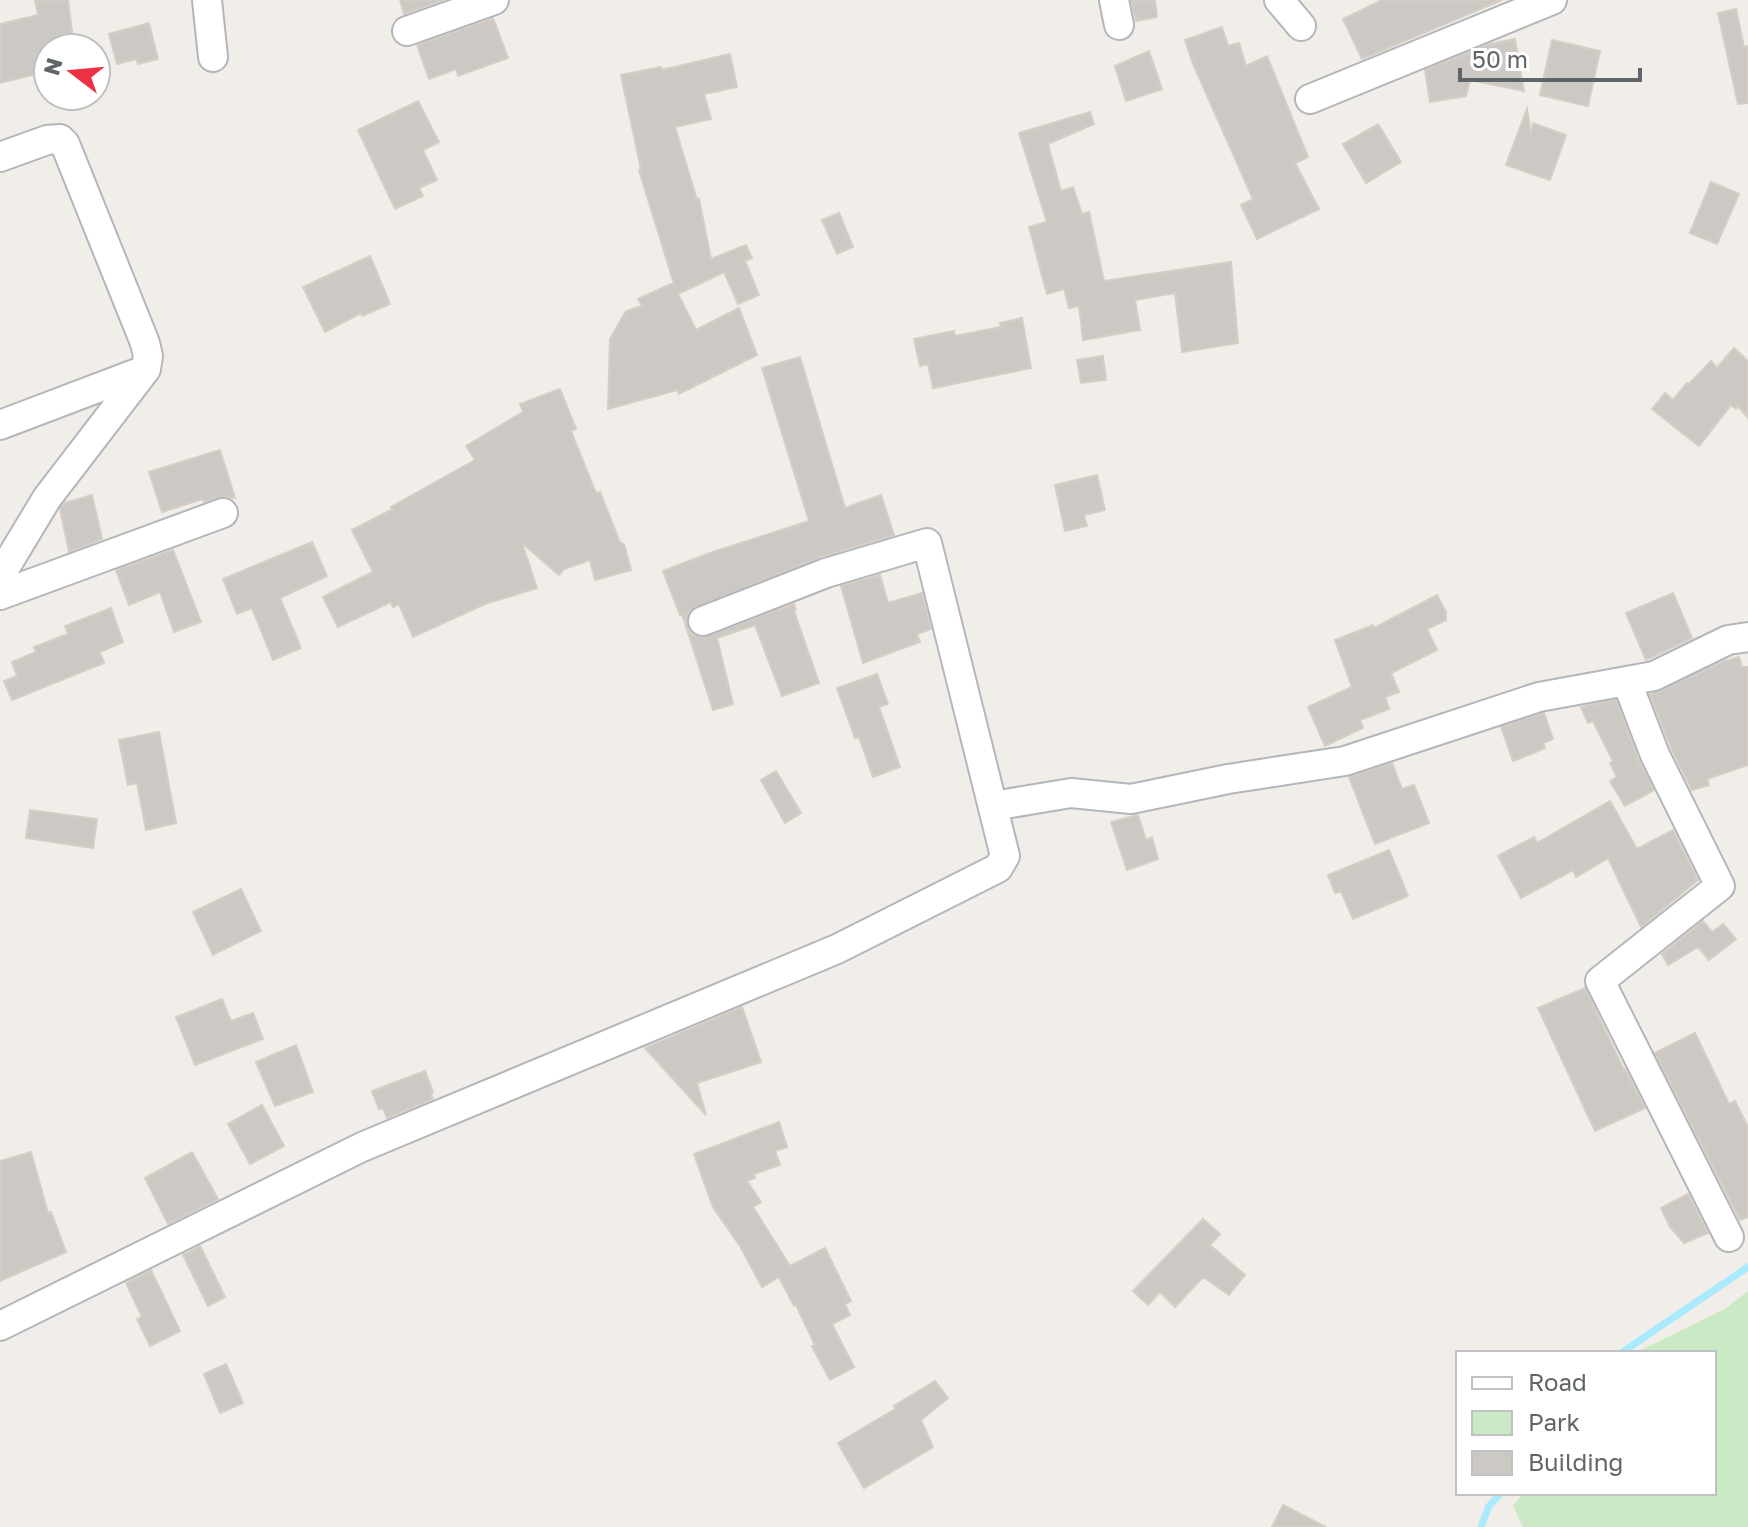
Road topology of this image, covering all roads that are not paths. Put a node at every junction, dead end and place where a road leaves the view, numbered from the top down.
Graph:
1 (207, 0) edge
2 (494, 0) edge
3 (1279, 0) edge
4 (1552, 0) edge
5 (1301, 26) dead end
6 (407, 31) dead end
7 (213, 57) dead end
8 (1310, 99) dead end
9 (0, 157) edge
10 (146, 369) junction
11 (0, 425) edge
12 (223, 513) dead end
13 (0, 576) edge
14 (0, 595) edge
15 (703, 621) dead end
16 (1748, 637) edge
17 (1627, 682) junction
18 (993, 806) junction
19 (1729, 1237) dead end
20 (0, 1326) edge

1 - 7 street
2 - 6 street
3 - 5 street
4 - 8 street
9 - 10 street
10 - 11 street
10 - 13 street
12 - 14 street
15 - 18 street
16 - 17 street
17 - 18 street
17 - 19 street
18 - 20 street

